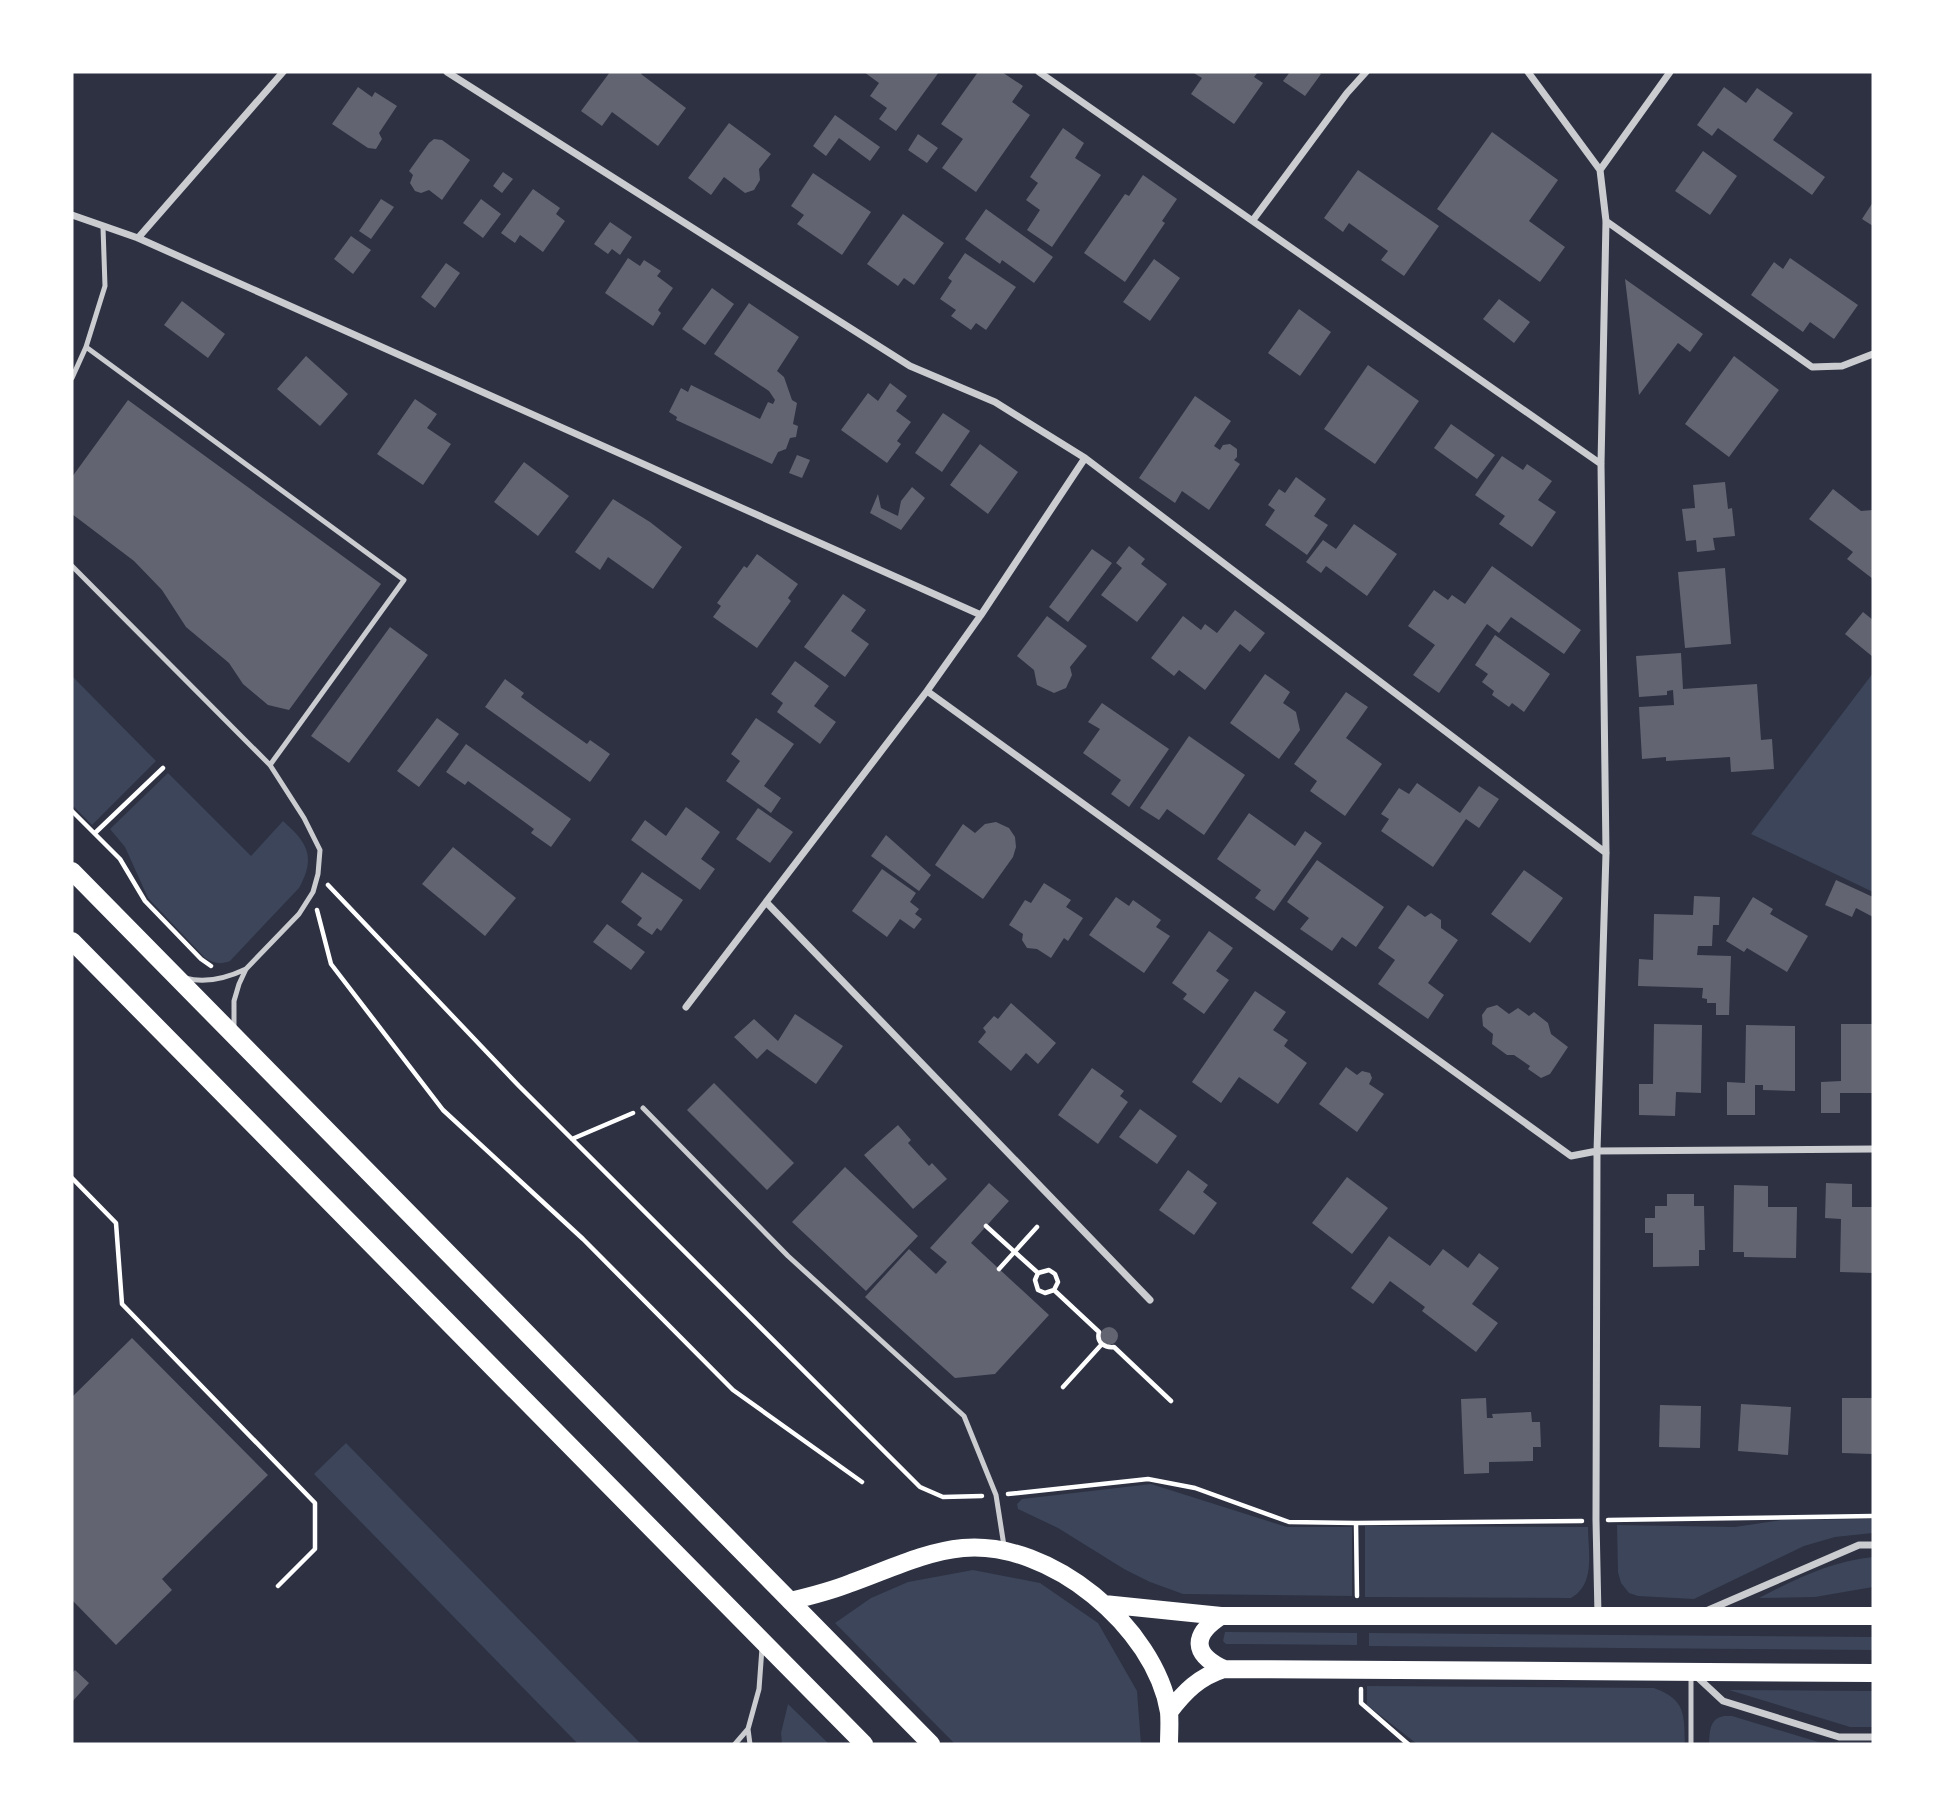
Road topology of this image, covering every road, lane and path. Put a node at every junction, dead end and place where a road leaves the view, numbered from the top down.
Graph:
1 (283, 72) edge
2 (447, 72) edge
3 (1040, 72) edge
4 (1366, 72) edge
5 (1528, 72) edge
6 (1671, 72) edge
7 (1600, 170) junction
8 (72, 215) edge
9 (1253, 220) junction
10 (1606, 221) junction
11 (103, 227) junction
12 (138, 239) junction
13 (86, 347) junction
14 (1873, 354) edge
15 (72, 377) edge
16 (1085, 458) junction
17 (1601, 464) junction
18 (72, 566) edge
19 (981, 615) junction
20 (927, 691) junction
21 (270, 765) junction
22 (163, 768) dead end
23 (72, 811) edge
24 (95, 833) junction
25 (1606, 853) junction
26 (72, 871) edge
27 (318, 874) junction
28 (313, 892) junction
29 (767, 904) junction
30 (72, 941) edge
31 (216, 967) dead end
32 (246, 969) junction
33 (172, 974) junction
34 (687, 1007) dead end
35 (236, 1040) junction
36 (643, 1108) joint
37 (572, 1139) junction
38 (1873, 1149) edge
39 (1597, 1152) junction
40 (72, 1178) edge
41 (986, 1226) dead end
42 (1037, 1227) dead end
43 (1015, 1252) junction
44 (999, 1269) dead end
45 (1038, 1273) junction
46 (1054, 1290) junction
47 (1150, 1300) dead end
48 (1102, 1344) junction
49 (1063, 1387) dead end
50 (1171, 1401) dead end
51 (862, 1482) dead end
52 (996, 1495) junction
53 (1873, 1516) edge
54 (1596, 1520) junction
55 (1356, 1523) junction
56 (1873, 1545) edge
57 (1004, 1550) junction
58 (278, 1586) dead end
59 (790, 1601) junction
60 (1104, 1604) junction
61 (1357, 1615) junction
62 (1696, 1615) junction
63 (1221, 1616) junction
64 (1598, 1616) junction
65 (1873, 1616) edge
66 (762, 1641) junction
67 (1224, 1669) junction
68 (1360, 1670) junction
69 (1691, 1672) junction
70 (1873, 1673) edge
71 (1169, 1712) junction
72 (748, 1729) junction
73 (1873, 1737) edge
74 (736, 1744) edge
75 (750, 1744) edge
76 (864, 1744) edge
77 (931, 1744) edge
78 (1169, 1744) edge
79 (1408, 1744) edge
80 (1691, 1744) edge

1 - 12 street
2 - 16 street
3 - 9 street
4 - 9 street
5 - 7 street
6 - 7 street
7 - 10 street
8 - 11 street
9 - 17 street
10 - 14 street
10 - 17 street
11 - 12 street
11 - 13 lane
12 - 19 street
13 - 15 lane
13 - 21 lane
16 - 19 street
16 - 25 street
17 - 25 street
18 - 21 lane
19 - 20 street
20 - 29 street
20 - 39 street
21 - 27 lane
22 - 24 path
23 - 24 path
24 - 31 path
25 - 39 street
26 - 33 main road
27 - 28 lane
27 - 37 path
28 - 32 lane
28 - 51 path
29 - 34 street
29 - 47 street
30 - 66 main road
32 - 33 lane
32 - 35 lane
33 - 35 main road
35 - 59 main road
36 - 37 path
36 - 52 lane
37 - 52 path
38 - 39 street
39 - 54 street
40 - 58 path
41 - 43 path
42 - 43 path
43 - 44 path
43 - 45 path
45 - 46 path
45 - 46 path
46 - 48 path
48 - 49 path
48 - 50 path
52 - 55 path
52 - 57 lane
53 - 54 path
54 - 55 path
54 - 64 street
55 - 61 path
56 - 62 street
57 - 59 main road
57 - 60 main road
59 - 77 main road
60 - 63 main road
60 - 71 main road
61 - 63 main road
61 - 64 main road
62 - 64 main road
62 - 65 main road
63 - 67 main road
66 - 72 lane
66 - 76 main road
67 - 68 main road
67 - 71 main road
68 - 69 main road
68 - 79 path
69 - 70 main road
69 - 73 street
69 - 80 lane
71 - 78 main road
72 - 74 lane
72 - 75 lane

